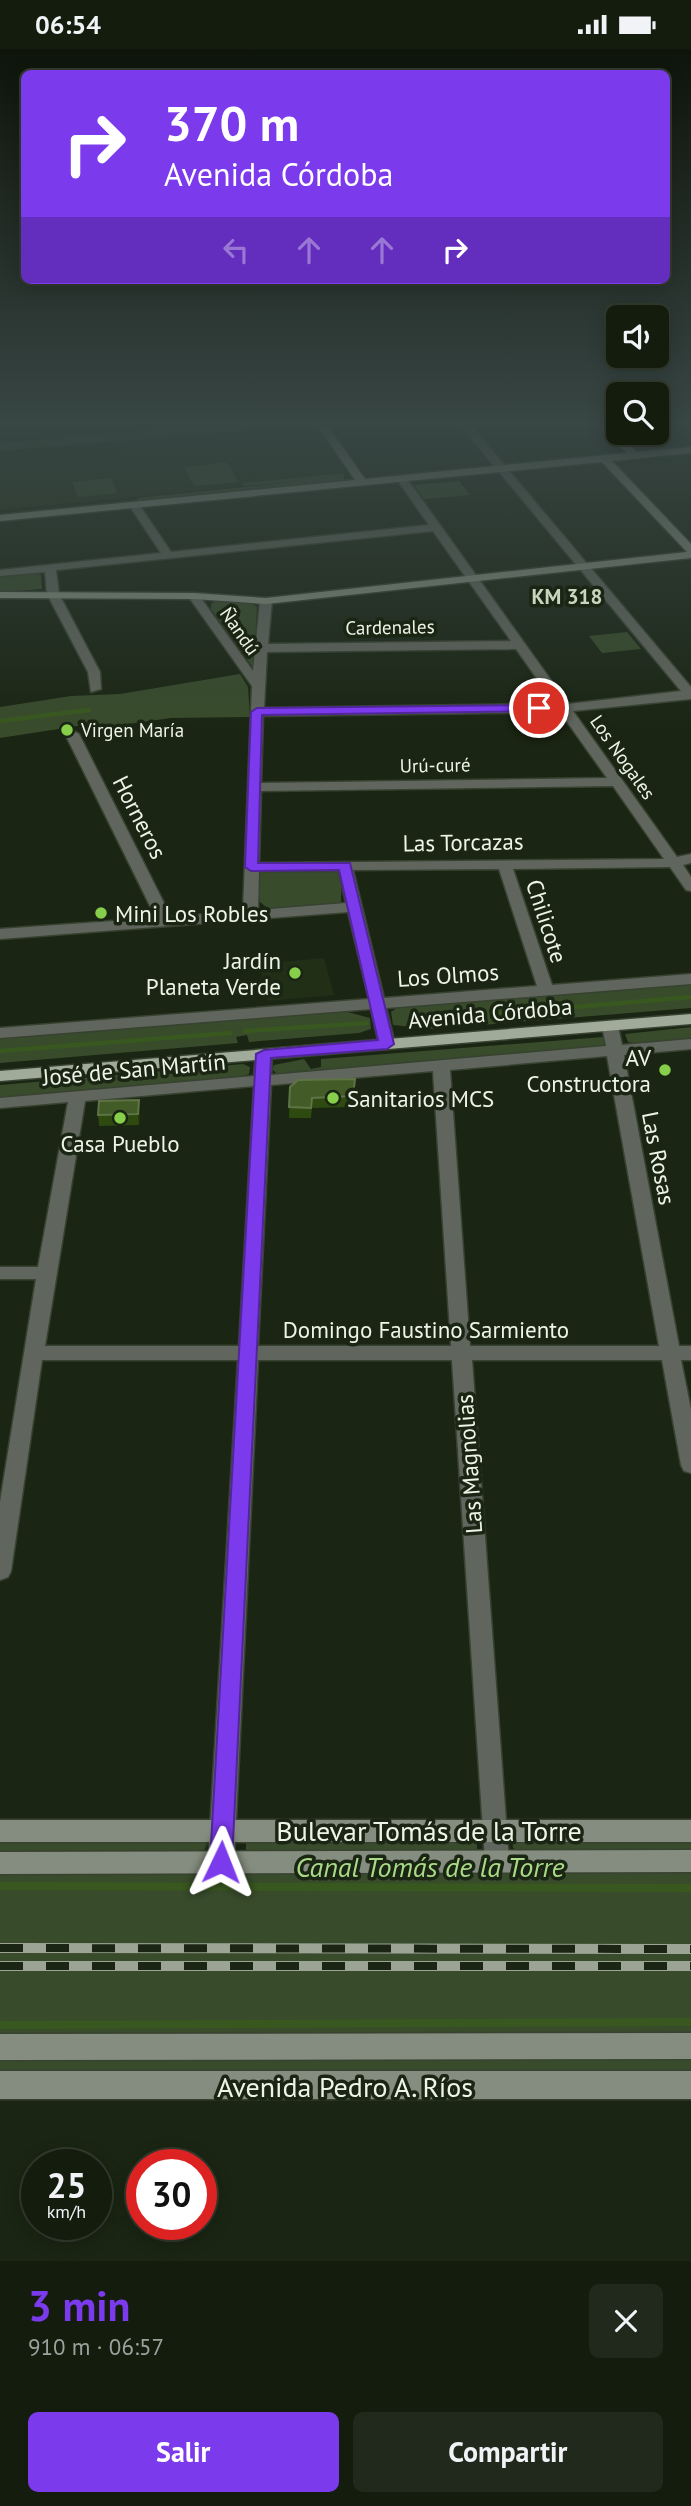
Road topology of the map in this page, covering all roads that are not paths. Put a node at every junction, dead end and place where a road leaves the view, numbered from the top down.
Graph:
1 (147, 524) edge
2 (434, 524) edge
3 (549, 524) edge
4 (665, 524) edge
5 (436, 527) junction
6 (691, 553) edge
7 (168, 555) junction
8 (584, 566) junction
9 (50, 568) junction
10 (0, 573) edge
11 (472, 578) junction
12 (53, 594) junction
13 (0, 595) edge
14 (194, 596) junction
15 (266, 601) junction
16 (520, 645) junction
17 (261, 648) junction
18 (258, 686) junction
19 (95, 689) dead end
20 (691, 694) edge
21 (565, 708) junction
22 (257, 712) junction
23 (72, 734) dead end
24 (617, 782) junction
25 (254, 787) junction
26 (691, 858) edge
27 (674, 863) junction
28 (505, 865) junction
29 (345, 866) junction
30 (251, 867) junction
31 (691, 887) edge
32 (355, 907) junction
33 (250, 915) junction
34 (166, 922) junction
35 (0, 934) edge
36 (691, 979) edge
37 (546, 991) junction
38 (377, 1004) junction
39 (691, 1019) edge
40 (610, 1026) junction
41 (0, 1033) edge
42 (387, 1044) junction
43 (691, 1044) edge
44 (614, 1051) junction
45 (264, 1054) junction
46 (441, 1066) junction
47 (0, 1076) edge
48 (262, 1081) junction
49 (77, 1097) junction
50 (0, 1103) edge
51 (0, 1273) edge
52 (46, 1273) junction
53 (35, 1353) junction
54 (247, 1353) junction
55 (461, 1353) junction
56 (670, 1353) junction
57 (691, 1353) edge
58 (691, 1465) edge
59 (3, 1530) edge
60 (0, 1571) edge
61 (0, 1831) edge
62 (691, 1831) edge
63 (222, 1832) junction
64 (494, 1832) junction
65 (496, 1861) junction
66 (691, 1861) edge
67 (221, 1862) junction
68 (0, 1863) edge
69 (691, 2046) edge
70 (0, 2047) edge
71 (0, 2085) edge
72 (691, 2085) edge

1 - 7 street
2 - 5 street, Los Nogales
3 - 8 street
4 - 6 street
5 - 7 street
5 - 11 street, Los Nogales
6 - 8 street
7 - 9 street
8 - 11 street
8 - 20 street
9 - 10 street
9 - 12 street
11 - 15 street
11 - 16 street, Los Nogales
12 - 13 street
12 - 14 street
12 - 19 street
14 - 15 street
14 - 18 street, Ñandú
15 - 17 street
16 - 17 street, Cardenales
16 - 21 street, Los Nogales
17 - 18 street
18 - 22 street
20 - 21 street
21 - 22 street
21 - 24 street, Los Nogales
22 - 25 street
23 - 34 street, Horneros
24 - 25 street, Urú-curé
24 - 27 street, Los Nogales
25 - 30 street
26 - 27 street, Las Torcazas
27 - 28 street, Las Torcazas
27 - 31 street, Los Nogales
28 - 29 street, Las Torcazas
28 - 37 street, Chilicote
29 - 30 street, Las Torcazas
29 - 32 street
30 - 33 street
32 - 33 street
32 - 38 street
33 - 34 street
34 - 35 street
36 - 37 street, Los Olmos
37 - 38 street, Los Olmos
38 - 41 street, Los Olmos
38 - 42 street
39 - 40 main road, Avenida Córdoba
40 - 42 main road, Avenida Córdoba
40 - 44 street, Las Rosas
42 - 45 main road, Avenida Córdoba
43 - 44 street, José de San Martín
44 - 46 street, José de San Martín
44 - 56 street, Las Rosas
45 - 47 main road, Avenida Córdoba
45 - 48 street
46 - 48 street, José de San Martín
46 - 55 street, Las Magnolias
48 - 49 street, José de San Martín
48 - 54 street
49 - 50 street, José de San Martín
49 - 52 street
51 - 52 street
52 - 53 street
53 - 54 street, Domingo Faustino Sarmiento
53 - 59 street
54 - 55 street, Domingo Faustino Sarmiento
54 - 63 street
55 - 56 street, Domingo Faustino Sarmiento
55 - 64 street, Las Magnolias
56 - 57 street, Domingo Faustino Sarmiento
56 - 58 street, Las Rosas
59 - 60 street
61 - 63 street, Bulevar Tomás de la Torre
62 - 64 street, Bulevar Tomás de la Torre
63 - 64 street, Bulevar Tomás de la Torre
63 - 67 street
64 - 65 street, Las Magnolias
65 - 66 street, Bulevar Tomás de la Torre
65 - 67 street, Bulevar Tomás de la Torre
67 - 68 street, Bulevar Tomás de la Torre
69 - 70 street, Avenida Pedro A. Ríos
71 - 72 street, Avenida Pedro A. Ríos

